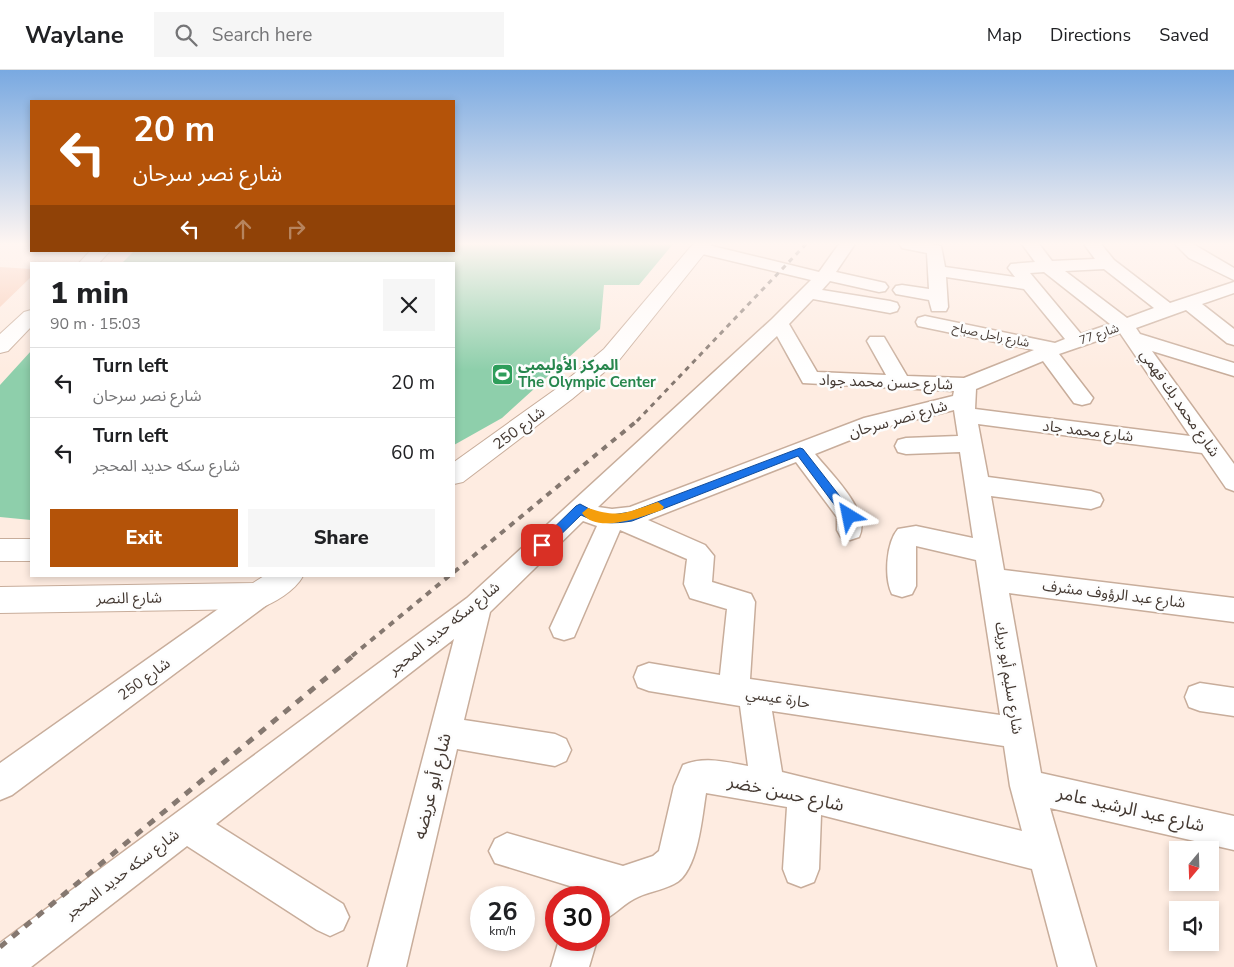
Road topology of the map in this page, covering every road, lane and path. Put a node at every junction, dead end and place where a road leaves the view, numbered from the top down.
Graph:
1 (669, 286) edge
2 (815, 286) edge
3 (830, 286) edge
4 (865, 286) edge
5 (938, 286) edge
6 (1031, 286) edge
7 (1072, 286) edge
8 (1137, 286) edge
9 (879, 287) dead end
10 (1234, 287) edge
11 (902, 290) dead end
12 (1189, 303) junction
13 (890, 307) dead end
14 (1168, 310) junction
15 (30, 317) edge
16 (925, 322) dead end
17 (779, 323) junction
18 (1130, 332) junction
19 (1234, 339) edge
20 (876, 341) dead end
21 (1077, 342) junction
22 (0, 346) edge
23 (1052, 350) junction
24 (1234, 370) edge
25 (900, 382) junction
26 (1082, 398) dead end
27 (965, 400) junction
28 (971, 444) junction
29 (906, 446) dead end
30 (1210, 446) junction
31 (800, 452) junction
32 (455, 474) edge
33 (1234, 481) edge
34 (978, 485) junction
35 (1092, 500) dead end
36 (580, 509) junction
37 (615, 520) junction
38 (850, 530) dead end
39 (0, 550) edge
40 (30, 550) edge
41 (989, 552) junction
42 (286, 577) edge
43 (994, 580) junction
44 (902, 586) dead end
45 (258, 596) junction
46 (0, 600) edge
47 (477, 606) junction
48 (1234, 610) edge
49 (564, 628) dead end
50 (649, 677) dead end
51 (744, 693) junction
52 (1200, 697) dead end
53 (1234, 702) edge
54 (445, 732) junction
55 (1018, 733) junction
56 (555, 750) dead end
57 (0, 783) edge
58 (766, 786) junction
59 (1027, 786) junction
60 (805, 795) junction
61 (186, 826) junction
62 (1234, 833) edge
63 (507, 851) dead end
64 (1046, 855) junction
65 (801, 869) dead end
66 (611, 894) edge
67 (330, 917) dead end
68 (575, 951) edge
69 (2, 966) edge
70 (387, 967) edge
71 (570, 967) edge
72 (1078, 967) edge

1 - 32 street, شارع 250
2 - 17 street, شارع سكه حديد المحجر
3 - 13 street
4 - 9 street
5 - 11 street
6 - 21 street
7 - 18 street
8 - 14 street
10 - 12 street, شارع 77
12 - 14 street, شارع 77
12 - 19 street
14 - 18 street, شارع 77
15 - 22 street
16 - 23 street, شارع راحل صباح
17 - 25 street, شارع حسن محمد جواد
17 - 36 street, شارع سكه حديد المحجر
18 - 21 street, شارع 77
18 - 24 street
18 - 30 street, شارع محمد بك فهمي
20 - 25 street
21 - 23 street, شارع 77
23 - 26 street
23 - 27 street, شارع 77
25 - 27 street, شارع حسن محمد جواد
27 - 28 street, شارع سليم أبو بريك
27 - 30 street, شارع محمد جاد
27 - 31 street, شارع نصر سرحان
28 - 29 street
28 - 34 street, شارع سليم أبو بريك
30 - 33 street, شارع محمد بك فهمي
31 - 37 street, شارع نصر سرحان
31 - 38 street
34 - 35 street
34 - 41 street, شارع سليم أبو بريك
36 - 37 street
36 - 47 street, شارع سكه حديد المحجر
37 - 49 street
37 - 51 street, حارة عيسي
39 - 40 street
41 - 43 street, شارع سليم أبو بريك
41 - 44 street
42 - 45 street, شارع 250
43 - 48 street, شارع عبد الرؤوف مشرف
43 - 55 street, شارع سليم أبو بريك
45 - 46 street, شارع النصر
45 - 57 street, شارع 250
47 - 54 street, شارع أبو عريضه
47 - 61 street, شارع سكه حديد المحجر
50 - 51 street
51 - 55 street, حارة عيسي
51 - 58 street
52 - 53 street
54 - 56 street
54 - 70 street, شارع أبو عريضه
55 - 59 street, شارع سليم أبو بريك
58 - 60 street, شارع حسن خضر
58 - 66 street, شارع حسن خضر
59 - 62 street, شارع عبد الرشيد عامر
59 - 64 street, شارع سليم أبو بريك
60 - 64 street, شارع حسن خضر
60 - 65 street
61 - 67 street
61 - 69 street, شارع سكه حديد المحجر
63 - 66 street
64 - 72 street, شارع سليم أبو بريك
68 - 71 street

